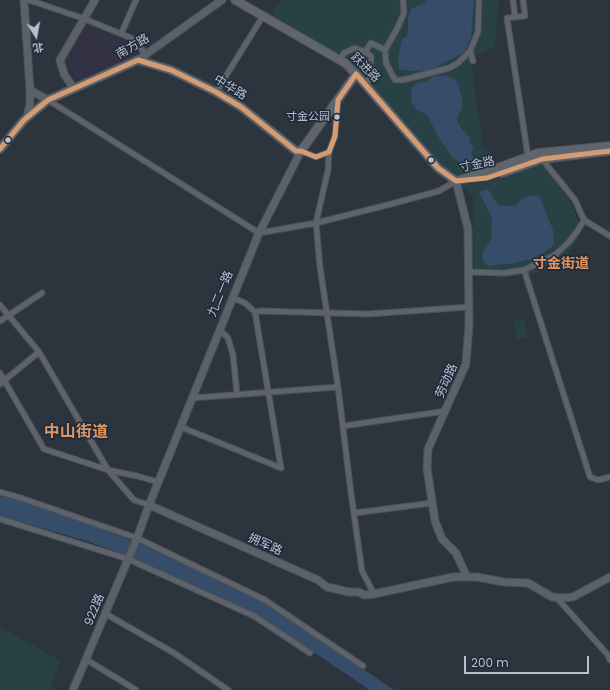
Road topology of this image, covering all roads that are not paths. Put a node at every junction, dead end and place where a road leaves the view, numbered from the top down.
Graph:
1 (24, 0) edge
2 (29, 0) edge
3 (95, 0) edge
4 (136, 0) edge
5 (222, 0) edge
6 (235, 0) edge
7 (403, 0) edge
8 (479, 0) edge
9 (513, 0) edge
10 (523, 0) edge
11 (263, 16) junction
12 (515, 17) junction
13 (85, 19) junction
14 (121, 34) junction
15 (385, 50) junction
16 (470, 51) junction
17 (365, 52) junction
18 (146, 54) junction
19 (138, 60) junction
20 (340, 60) junction
21 (472, 61) dead end
22 (356, 74) junction
23 (365, 84) junction
24 (74, 89) junction
25 (30, 90) junction
26 (216, 92) junction
27 (48, 100) junction
28 (338, 100) junction
29 (27, 118) junction
30 (610, 146) edge
31 (0, 149) edge
32 (301, 151) junction
33 (610, 151) edge
34 (329, 152) junction
35 (528, 157) junction
36 (542, 159) junction
37 (456, 181) junction
38 (584, 220) junction
39 (316, 223) junction
40 (259, 233) junction
41 (610, 236) edge
42 (524, 270) junction
43 (468, 272) junction
44 (42, 292) dead end
45 (233, 298) junction
46 (0, 305) edge
47 (469, 307) junction
48 (255, 312) junction
49 (327, 314) junction
50 (9, 316) junction
51 (0, 321) edge
52 (220, 330) junction
53 (39, 352) junction
54 (0, 373) edge
55 (2, 382) edge
56 (338, 388) junction
57 (268, 392) junction
58 (237, 394) junction
59 (192, 398) junction
60 (446, 411) junction
61 (343, 426) junction
62 (181, 427) junction
63 (108, 470) junction
64 (610, 477) edge
65 (158, 482) junction
66 (0, 492) edge
67 (432, 503) junction
68 (149, 505) junction
69 (354, 512) junction
70 (0, 519) edge
71 (137, 538) junction
72 (128, 559) junction
73 (466, 577) junction
74 (610, 577) edge
75 (374, 594) junction
76 (557, 598) junction
77 (106, 614) junction
78 (310, 653) dead end
79 (87, 660) junction
80 (610, 660) edge
81 (363, 666) dead end
82 (73, 690) edge
83 (136, 690) edge
84 (228, 690) edge

1 - 25 street
2 - 13 street
3 - 13 street
4 - 14 street
5 - 18 street, 南方路
6 - 11 main road, 跃进路
7 - 15 street
8 - 16 street
9 - 12 street
10 - 12 street
11 - 20 main road, 跃进路
11 - 26 street
12 - 35 street
13 - 14 street
13 - 24 street
14 - 18 street
15 - 16 street
15 - 17 street
16 - 21 street
17 - 20 street
17 - 23 street
18 - 19 street, 南方路
19 - 24 main road, 南方路
19 - 26 main road, 中华路
20 - 22 main road, 跃进路
22 - 23 main road, 跃进路
22 - 28 main road, 九二一路
23 - 37 main road, 跃进路
24 - 27 main road, 南方路
25 - 27 street
25 - 29 street
26 - 32 main road, 中华路
27 - 29 main road, 南方路
27 - 40 street
28 - 32 main road, 九二一路
28 - 34 street
29 - 31 main road, 南方路
30 - 35 main road, 寸金路
32 - 34 street
32 - 40 street, 九二一路
33 - 36 main road, 寸金路
34 - 39 street
35 - 37 main road, 寸金路
36 - 37 main road, 寸金路
36 - 38 street
37 - 39 street
37 - 43 street, 劳动路
38 - 41 street
38 - 42 street
39 - 40 street
39 - 49 street
40 - 45 street, 九二一路
42 - 43 street
42 - 64 street
43 - 47 street, 劳动路
44 - 50 street
45 - 48 street
45 - 52 street, 九二一路
46 - 50 street
47 - 49 street
47 - 60 street, 劳动路
48 - 49 street
48 - 57 street
49 - 56 street
50 - 51 street
50 - 53 street
52 - 58 street
52 - 59 street, 九二一路
53 - 55 street
53 - 63 street
54 - 55 street
55 - 63 street
56 - 57 street
56 - 61 street
57 - 58 street
57 - 62 street
58 - 59 street
59 - 62 street, 九二一路
60 - 61 street
60 - 67 street, 劳动路
61 - 69 street
62 - 65 street, 九二一路
63 - 65 street
63 - 68 street
65 - 68 street, 九二一路
66 - 71 street
67 - 69 street
67 - 73 street, 劳动路
68 - 71 street, 九二一路
68 - 75 street, 拥军路
69 - 75 street
70 - 72 street
71 - 72 street, 922路
71 - 81 street
72 - 77 street, 922路
72 - 78 street
73 - 75 street, 拥军路
73 - 76 street, 拥军路
74 - 76 street
76 - 80 street
77 - 79 street, 922路
77 - 84 street
79 - 82 street, 922路
79 - 83 street

